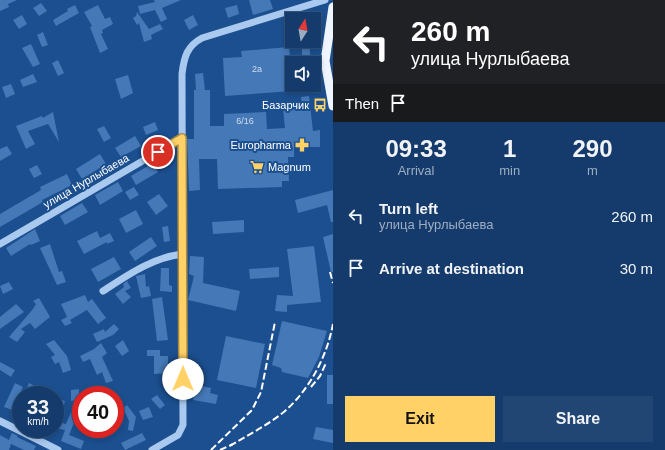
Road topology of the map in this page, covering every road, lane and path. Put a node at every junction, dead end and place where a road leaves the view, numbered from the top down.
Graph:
1 (325, 0) edge
2 (316, 1) edge
3 (333, 7) edge
4 (333, 106) edge
5 (182, 138) junction
6 (0, 244) edge
7 (182, 254) junction
8 (103, 290) dead end
9 (0, 421) edge
10 (58, 450) edge
11 (152, 450) edge

1 - 2 street
2 - 5 street
3 - 4 main road
5 - 6 street, улица Нурлыбаева
5 - 7 street
7 - 8 street
7 - 11 street
9 - 10 street

